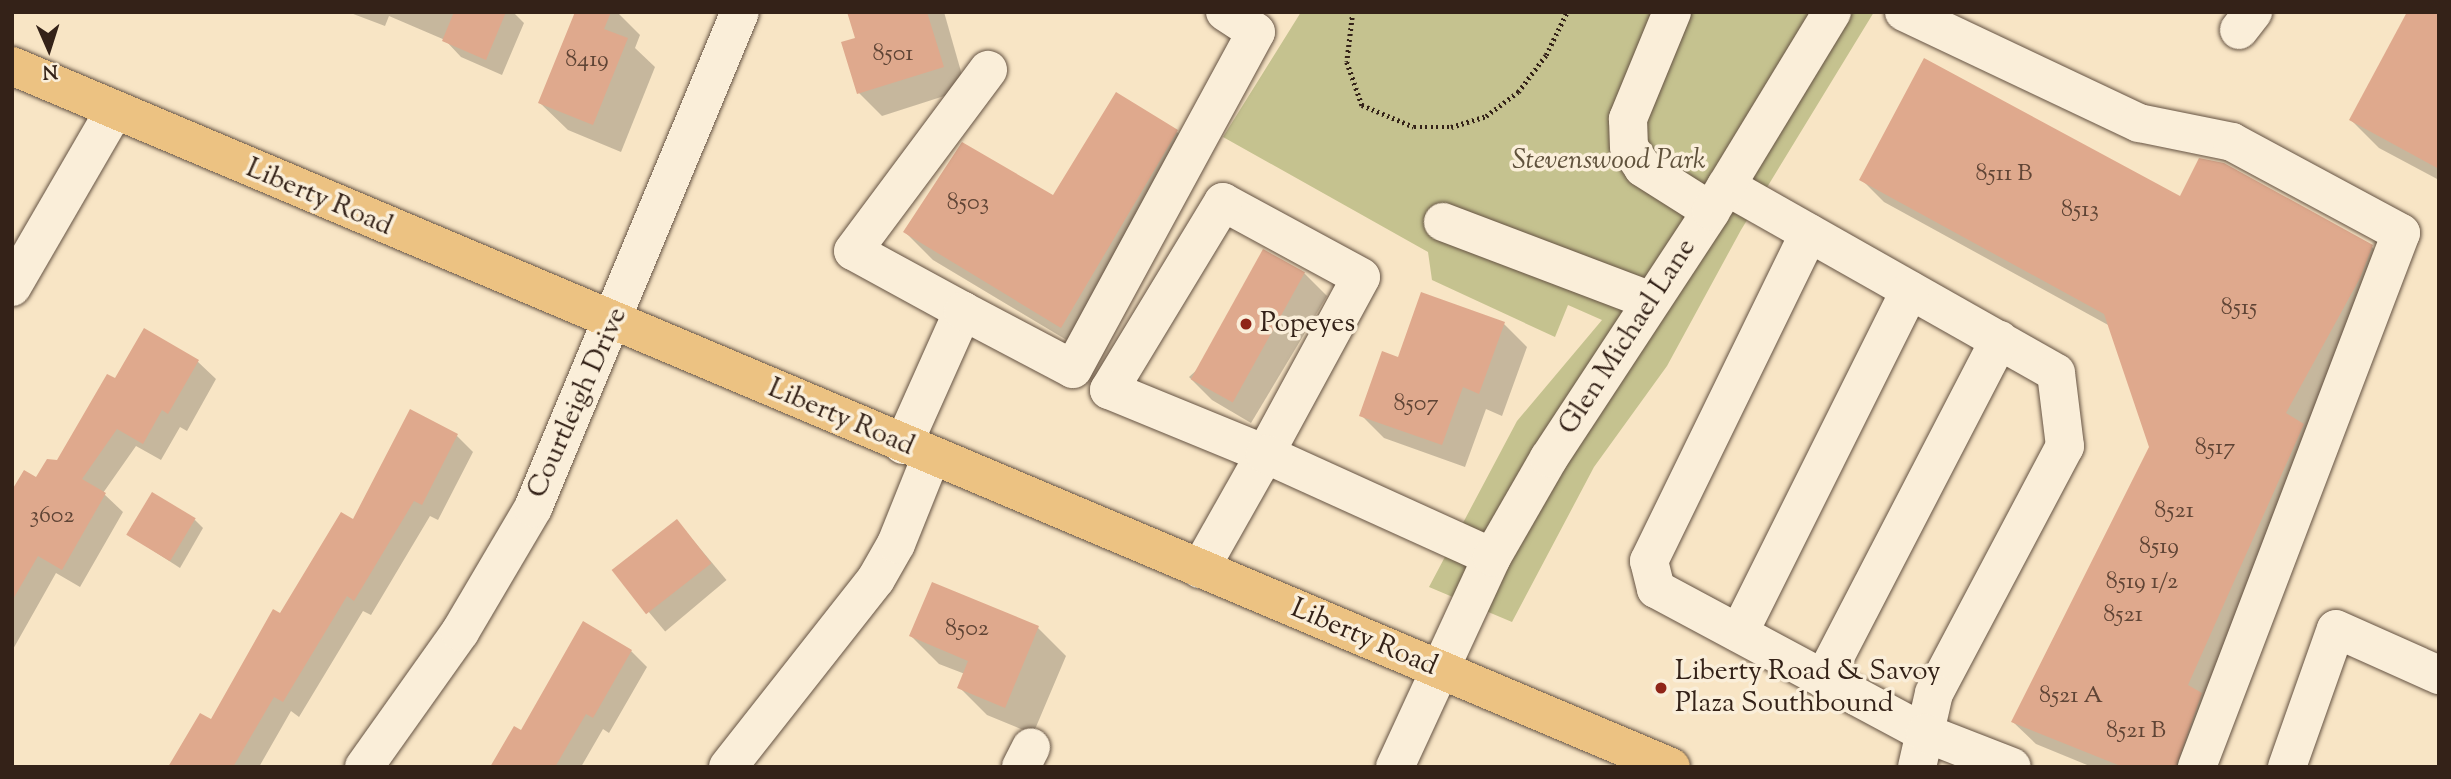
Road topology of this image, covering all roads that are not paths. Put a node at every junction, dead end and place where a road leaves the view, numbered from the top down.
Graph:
1 (740, 12) edge
2 (1225, 12) edge
3 (1672, 12) edge
4 (1832, 12) edge
5 (1904, 12) edge
6 (12, 66) edge
7 (988, 69) dead end
8 (114, 111) junction
9 (1718, 199) junction
10 (1443, 222) dead end
11 (1809, 233) junction
12 (12, 287) edge
13 (1910, 290) junction
14 (1651, 301) junction
15 (963, 311) junction
16 (614, 322) junction
17 (1999, 340) junction
18 (917, 451) junction
19 (1265, 454) junction
20 (1492, 557) junction
21 (1199, 569) junction
22 (1739, 633) junction
23 (1439, 670) junction
24 (2439, 675) edge
25 (1824, 678) junction
26 (1921, 750) edge
27 (364, 767) edge
28 (728, 767) edge
29 (1395, 767) edge
30 (1671, 767) edge
31 (2012, 767) edge
32 (2197, 767) edge
33 (2287, 767) edge

1 - 16 street, Courtleigh Drive
2 - 15 street
3 - 9 street
4 - 9 street, Glen Michael Lane
5 - 32 street
6 - 8 main road, Liberty Road
7 - 15 street
8 - 12 street
8 - 16 main road, Liberty Road
9 - 11 street
9 - 14 street, Glen Michael Lane
10 - 14 street
11 - 13 street
11 - 22 street
13 - 17 street
13 - 22 street
14 - 20 street, Glen Michael Lane
15 - 18 street
16 - 18 main road, Liberty Road
16 - 27 street, Courtleigh Drive
17 - 25 street
17 - 26 street
18 - 21 main road, Liberty Road
18 - 28 street
19 - 19 street
19 - 20 street
19 - 21 street
20 - 23 street, Glen Michael Lane
21 - 23 main road, Liberty Road
22 - 25 street
23 - 29 street, Glen Michael Lane
23 - 30 main road, Liberty Road
24 - 33 street
25 - 26 street
26 - 31 street

